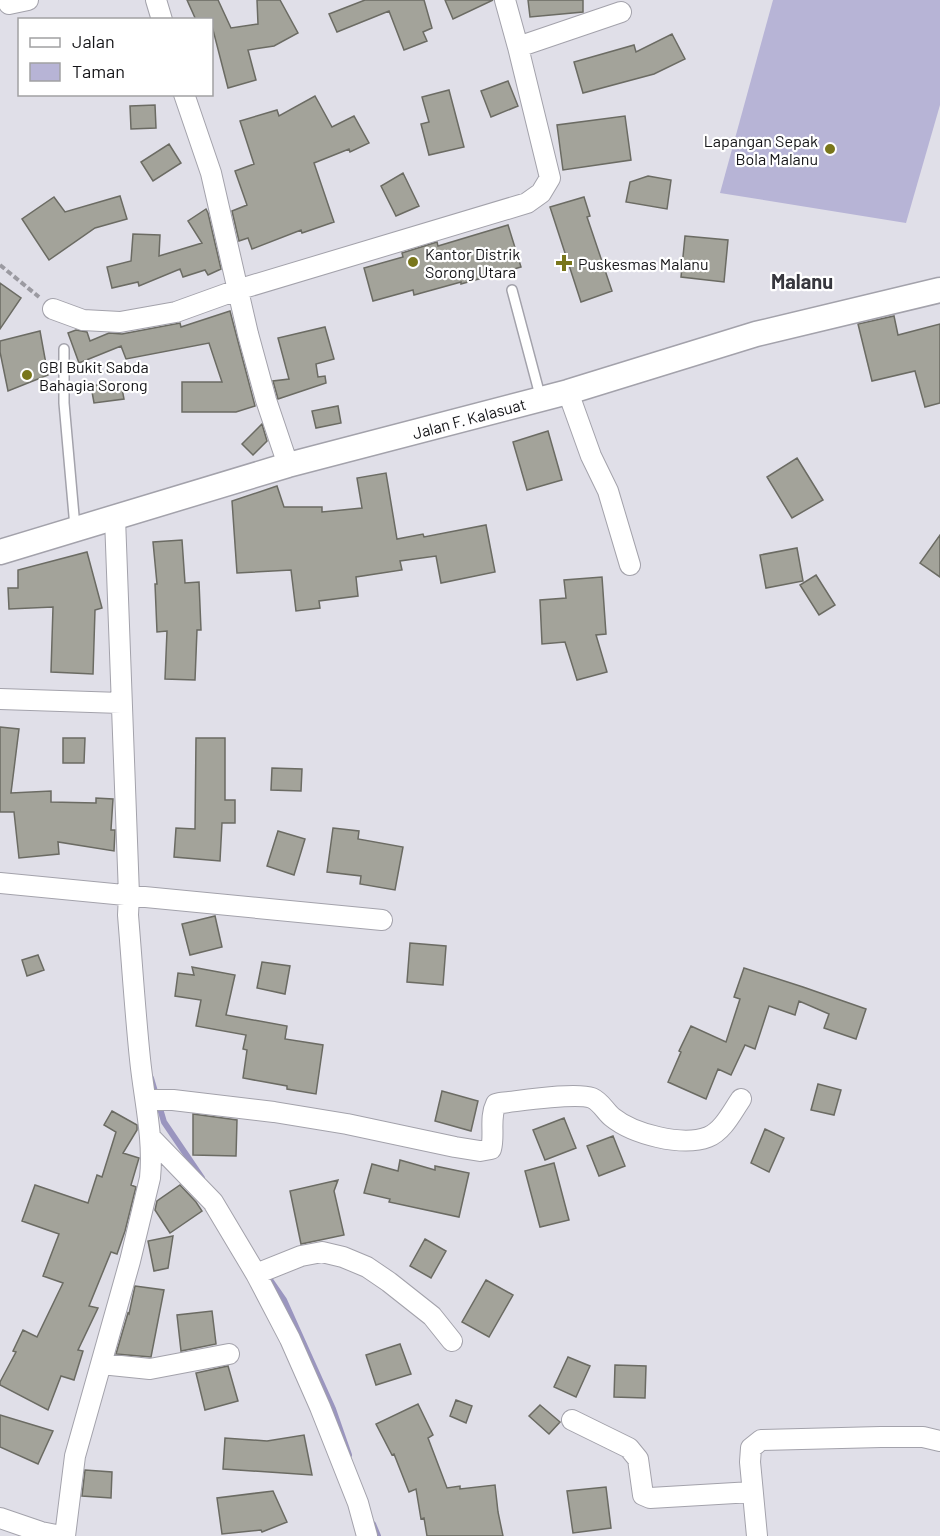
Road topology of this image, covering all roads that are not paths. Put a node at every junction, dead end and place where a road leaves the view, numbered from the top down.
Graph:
1 (156, 0) edge
2 (505, 0) edge
3 (621, 12) dead end
4 (161, 18) edge
5 (518, 46) junction
6 (185, 96) edge
7 (237, 290) junction
8 (512, 290) dead end
9 (940, 290) edge
10 (52, 309) road end
11 (64, 349) dead end
12 (568, 392) junction
13 (541, 399) junction
14 (288, 465) junction
15 (115, 518) junction
16 (75, 530) junction
17 (0, 552) edge
18 (630, 565) dead end
19 (0, 699) edge
20 (121, 703) junction
21 (0, 883) edge
22 (129, 895) junction
23 (382, 920) dead end
24 (741, 1099) dead end
25 (158, 1100) junction
26 (151, 1138) junction
27 (263, 1271) junction
28 (452, 1341) dead end
29 (229, 1354) dead end
30 (101, 1364) junction
31 (572, 1420) dead end
32 (940, 1441) edge
33 (752, 1492) junction
34 (0, 1518) edge
35 (63, 1536) edge
36 (367, 1536) edge
37 (757, 1536) edge

1 - 4 street
2 - 5 street
3 - 5 street
5 - 7 street
6 - 7 street
7 - 10 street
7 - 14 street
8 - 13 lane
9 - 12 street, Jalan F. Kalasuat
11 - 16 lane
12 - 13 street, Jalan F. Kalasuat
12 - 18 street
13 - 14 street, Jalan F. Kalasuat
14 - 15 street, Jalan F. Kalasuat
15 - 16 street, Jalan F. Kalasuat
15 - 20 street
16 - 17 street, Jalan F. Kalasuat
19 - 20 street
20 - 22 street
21 - 22 street
22 - 23 street
22 - 25 street
24 - 25 street
25 - 26 street
26 - 27 street
26 - 30 street
27 - 28 street
27 - 36 street
29 - 30 street
30 - 35 street
31 - 33 street
32 - 33 street
33 - 37 street
34 - 35 street

